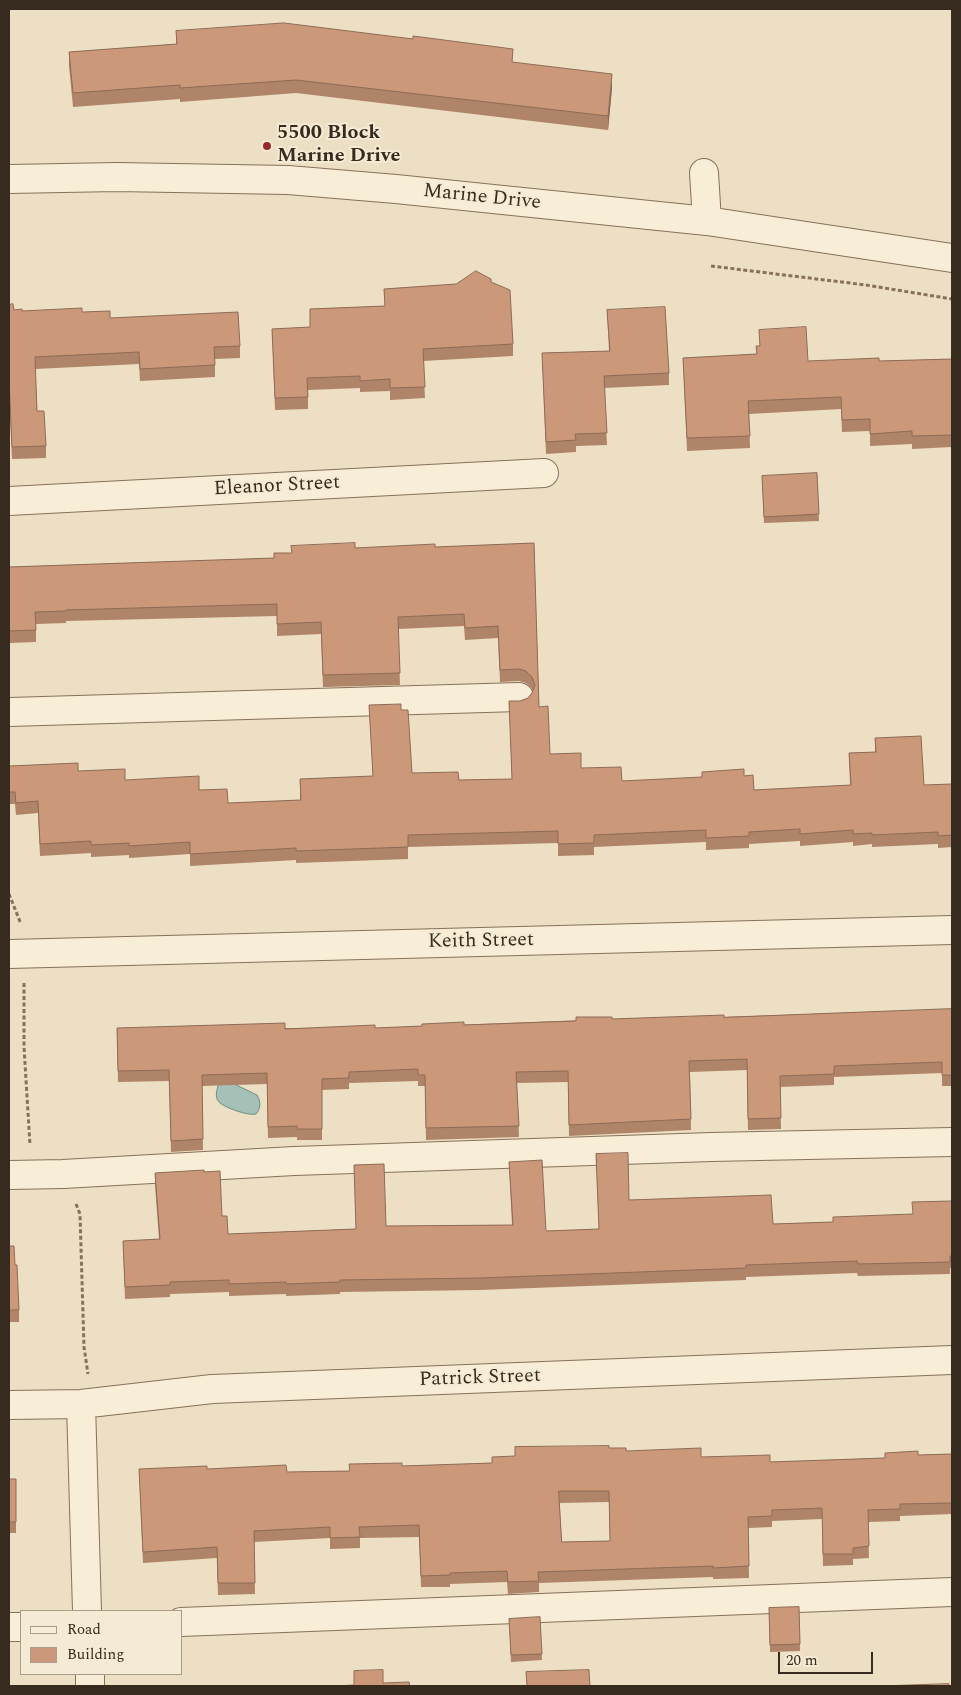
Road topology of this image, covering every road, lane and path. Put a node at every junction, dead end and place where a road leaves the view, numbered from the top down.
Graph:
1 (704, 173) dead end
2 (9, 179) edge
3 (707, 221) junction
4 (952, 258) edge
5 (711, 266) dead end
6 (952, 299) edge
7 (544, 473) dead end
8 (9, 501) edge
9 (519, 698) dead end
10 (9, 712) edge
11 (9, 894) edge
12 (23, 930) dead end
13 (952, 930) edge
14 (9, 954) edge
15 (24, 978) dead end
16 (30, 1135) dead end
17 (952, 1142) edge
18 (9, 1175) edge
19 (81, 1241) dead end
20 (952, 1360) edge
21 (85, 1391) junction
22 (9, 1405) edge
23 (952, 1592) edge
24 (87, 1610) edge
25 (182, 1622) edge

1 - 3 street
2 - 3 street, Marine Drive
3 - 4 street, Marine Drive
5 - 6 path
7 - 8 street, Eleanor Street
9 - 10 street
11 - 12 path
13 - 14 street, Keith Street
15 - 16 path
17 - 18 street
19 - 21 path
20 - 21 street, Patrick Street
21 - 22 street, Patrick Street
21 - 24 street
23 - 25 street

